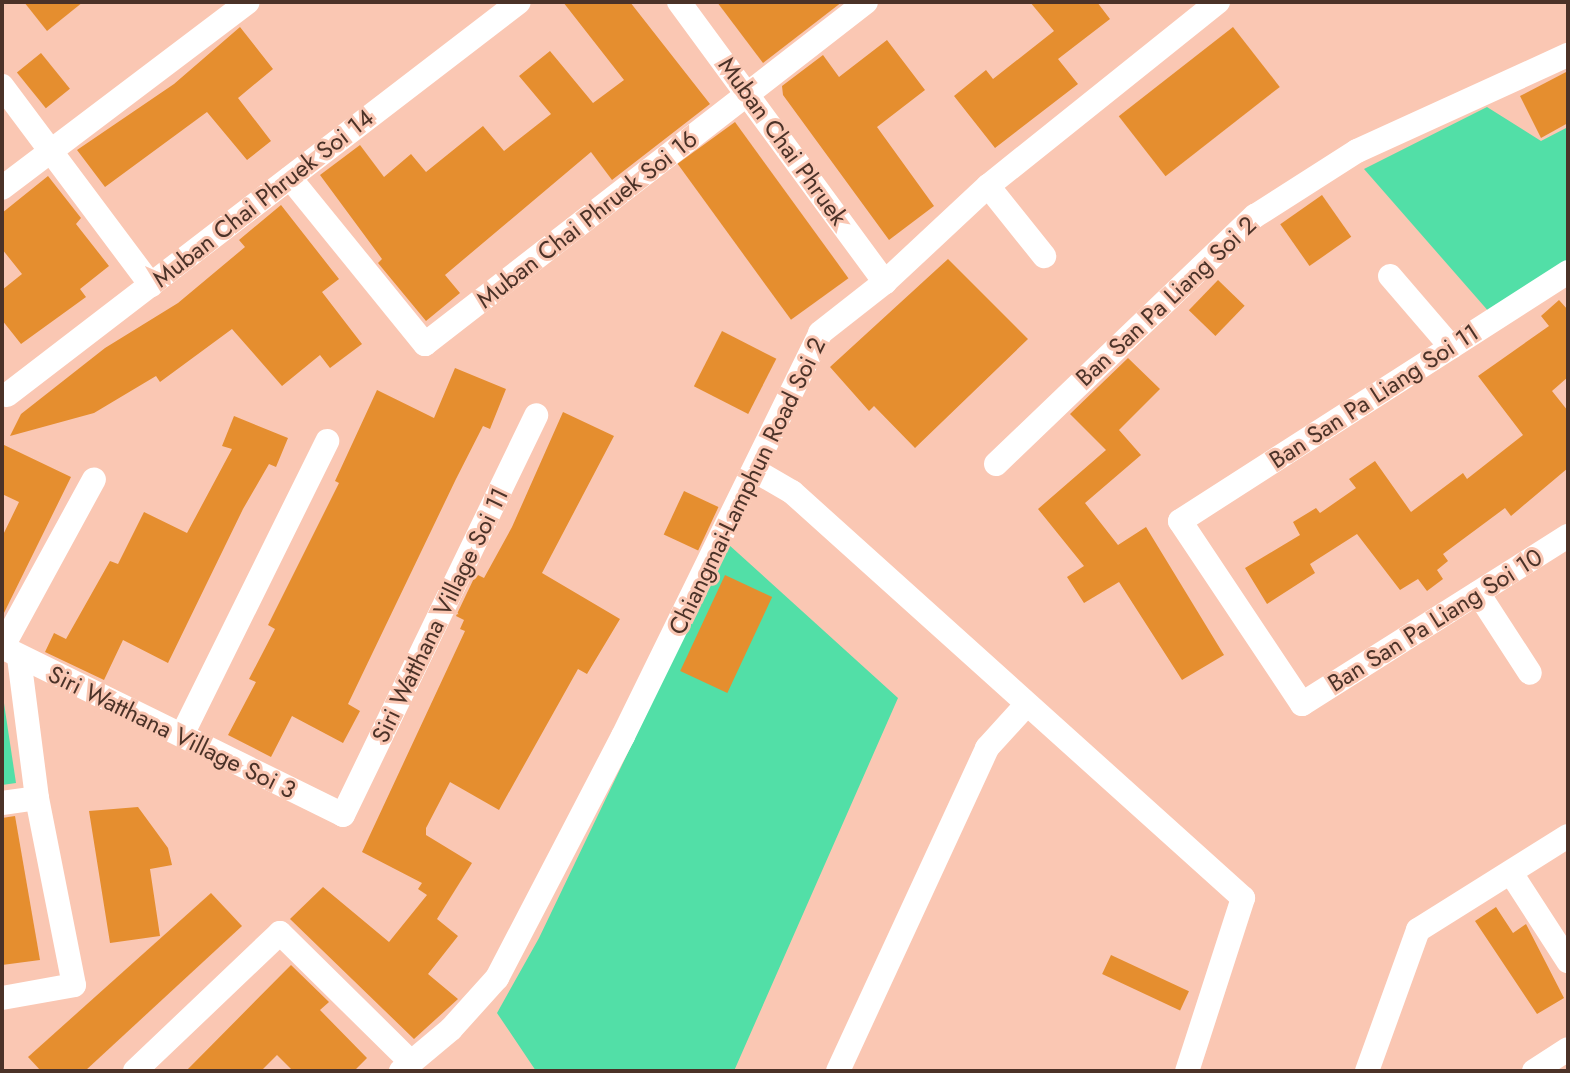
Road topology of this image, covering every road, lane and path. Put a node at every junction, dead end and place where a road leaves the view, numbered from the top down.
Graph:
1 (248, 2) edge
2 (519, 2) edge
3 (679, 2) edge
4 (866, 2) edge
5 (1218, 2) edge
6 (1568, 55) edge
7 (2, 86) edge
8 (749, 93) junction
9 (51, 151) junction
10 (290, 178) junction
11 (988, 186) junction
12 (2, 188) edge
13 (1044, 256) dead end
14 (1568, 272) edge
15 (1390, 276) dead end
16 (885, 282) junction
17 (151, 285) junction
18 (1451, 347) junction
19 (7, 395) dead end
20 (536, 415) dead end
21 (327, 441) dead end
22 (996, 464) dead end
23 (754, 470) junction
24 (94, 479) dead end
25 (1568, 536) edge
26 (1478, 593) junction
27 (8, 651) edge
28 (1530, 673) dead end
29 (1027, 704) junction
30 (1302, 704) joint
31 (182, 735) junction
32 (37, 798) junction
33 (2, 803) edge
34 (343, 815) joint
35 (1568, 836) edge
36 (1511, 873) junction
37 (1568, 961) edge
38 (2, 998) edge
39 (1568, 1049) edge
40 (406, 1066) edge
41 (135, 1071) edge
42 (838, 1071) edge
43 (1187, 1071) edge
44 (1367, 1071) edge
45 (1534, 1071) edge

1 - 9 street
2 - 10 street, Muban Chai Phruek Soi 14
3 - 8 street, Muban Chai Phruek
4 - 8 street, Muban Chai Phruek Soi 16
5 - 11 street, Chiangmai-Lamphun Road Soi 2
6 - 22 street, Ban San Pa Liang Soi 2
7 - 9 street
8 - 10 street, Muban Chai Phruek Soi 16
8 - 16 street, Muban Chai Phruek
9 - 12 street
9 - 17 street
10 - 17 street, Muban Chai Phruek Soi 14
11 - 13 street
11 - 16 street, Chiangmai-Lamphun Road Soi 2
14 - 18 street, Ban San Pa Liang Soi 11
15 - 18 street
16 - 23 street, Chiangmai-Lamphun Road Soi 2
17 - 19 street, Muban Chai Phruek Soi 14
18 - 30 street, Ban San Pa Liang Soi 11
20 - 34 street, Siri Watthana Village Soi 11
21 - 31 street
23 - 29 street
23 - 40 street, Chiangmai-Lamphun Road Soi 2
24 - 27 street
25 - 26 street, Ban San Pa Liang Soi 10
26 - 28 street
26 - 30 street, Ban San Pa Liang Soi 10
27 - 31 street, Siri Watthana Village Soi 3
27 - 32 street
29 - 42 street
29 - 43 street
31 - 34 street, Siri Watthana Village Soi 3
32 - 33 street
32 - 38 street
35 - 36 street
36 - 37 street
36 - 44 street
39 - 45 street
40 - 41 street

